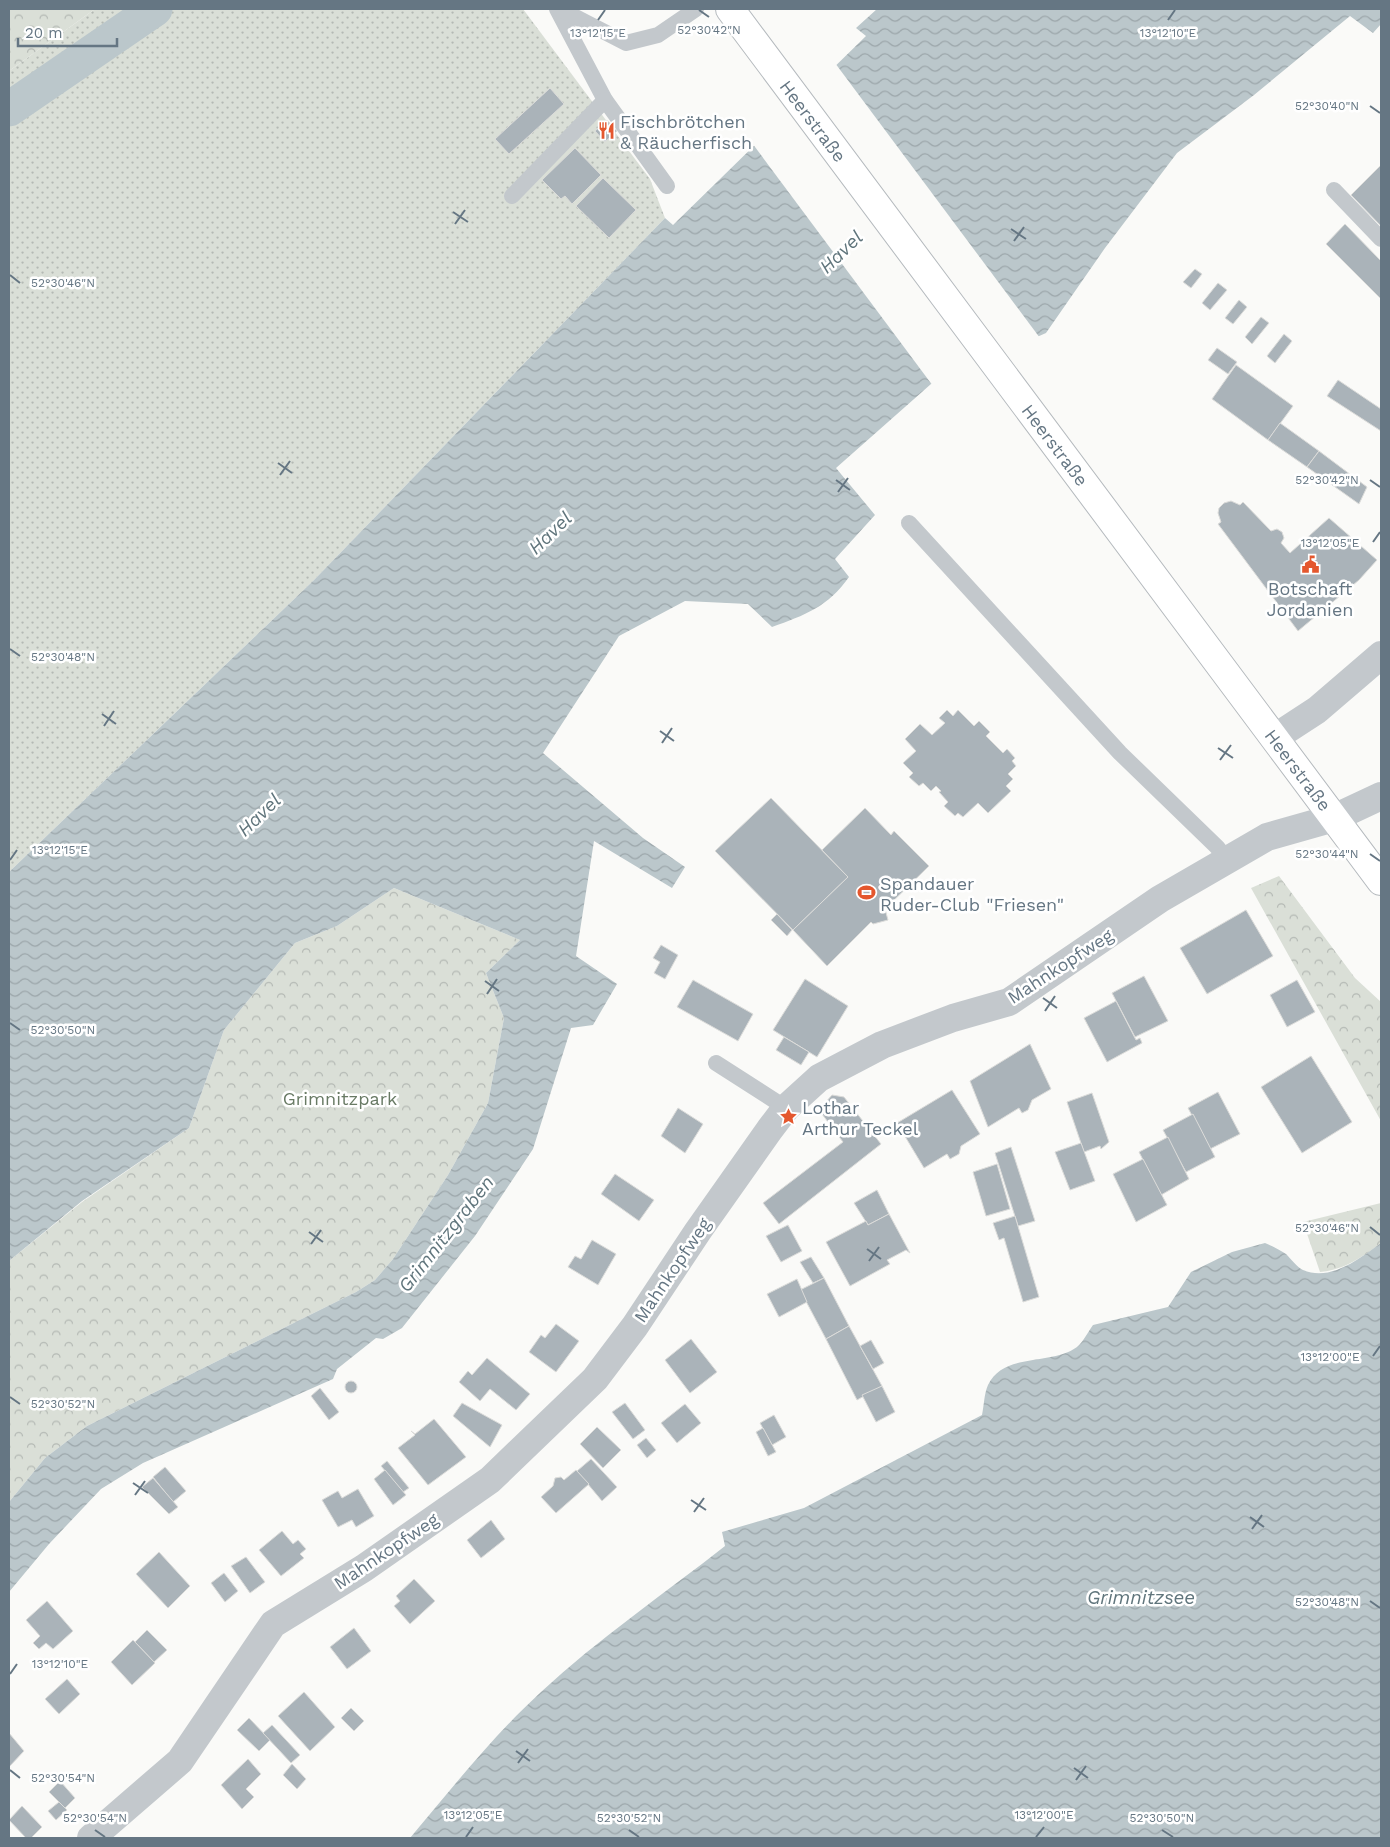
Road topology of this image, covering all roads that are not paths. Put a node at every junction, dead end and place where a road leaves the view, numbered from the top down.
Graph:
1 (559, 9) edge
2 (696, 9) edge
3 (730, 9) edge
4 (605, 100) junction
5 (666, 186) dead end
6 (1334, 190) dead end
7 (512, 196) dead end
8 (1381, 239) edge
9 (909, 523) dead end
10 (1381, 655) edge
11 (1274, 738) junction
12 (1381, 796) edge
13 (1334, 818) junction
14 (1226, 860) junction
15 (1381, 881) edge
16 (716, 1063) dead end
17 (786, 1108) junction
18 (91, 1838) edge

1 - 2 lane
1 - 4 lane
3 - 11 main road, Heerstraße
4 - 5 lane
4 - 7 lane
6 - 8 lane
9 - 14 lane
10 - 11 street
11 - 13 main road, Heerstraße
12 - 13 street, Mahnkopfweg
13 - 14 street, Mahnkopfweg
13 - 15 main road, Heerstraße
14 - 17 street, Mahnkopfweg
16 - 17 lane
17 - 18 street, Mahnkopfweg

